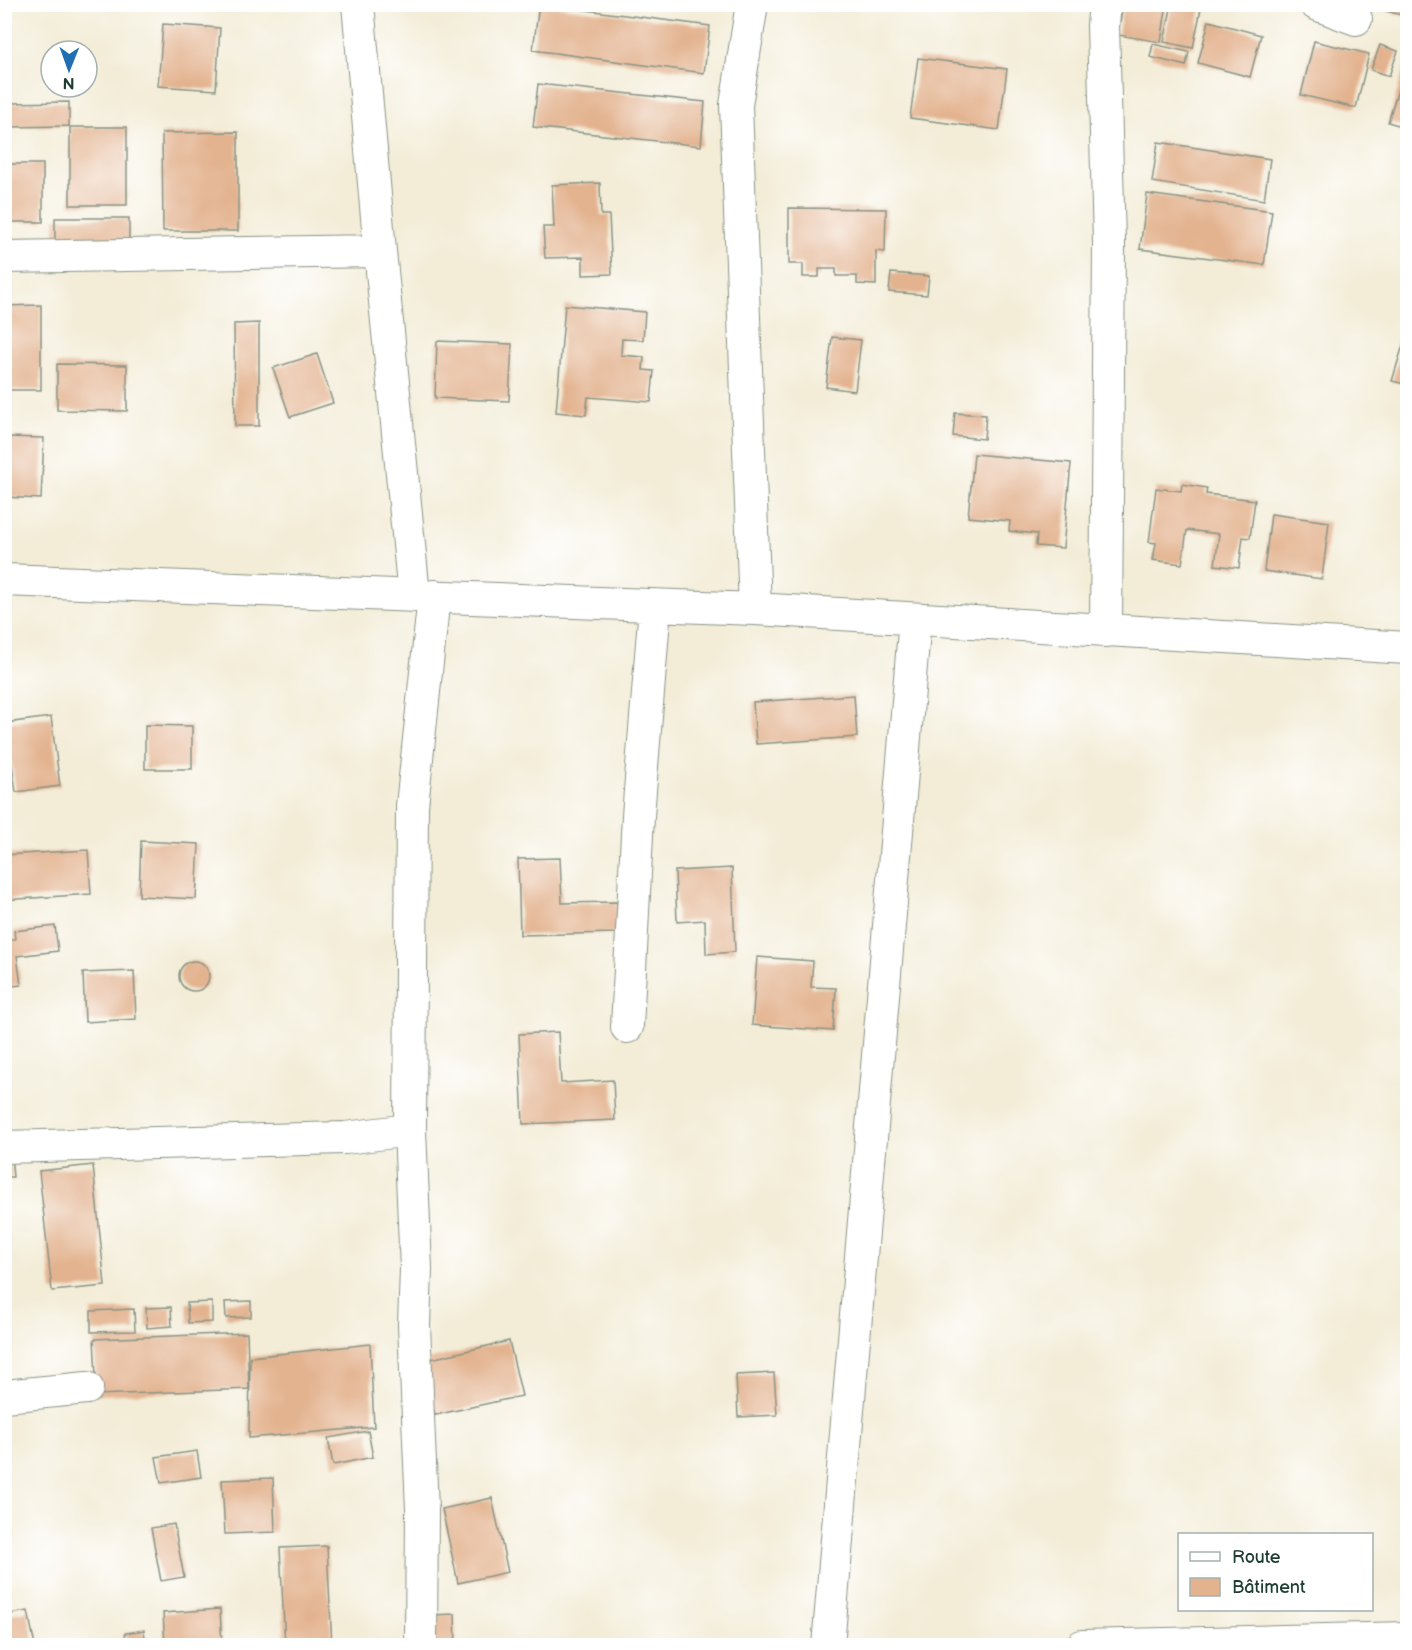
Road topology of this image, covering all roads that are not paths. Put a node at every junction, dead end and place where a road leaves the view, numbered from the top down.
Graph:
1 (358, 4) edge
2 (752, 4) edge
3 (1105, 4) edge
4 (1316, 4) edge
5 (1356, 19) dead end
6 (380, 251) junction
7 (4, 257) edge
8 (4, 580) edge
9 (424, 595) junction
10 (655, 606) junction
11 (755, 609) junction
12 (915, 620) junction
13 (1106, 631) junction
14 (1407, 648) edge
15 (627, 1027) dead end
16 (410, 1130) junction
17 (4, 1147) edge
18 (87, 1388) dead end
19 (4, 1396) edge
20 (1407, 1638) edge
21 (421, 1646) edge
22 (828, 1646) edge
23 (1082, 1646) edge

1 - 6 street
2 - 11 street
3 - 13 street
4 - 5 street
6 - 7 street
6 - 9 street
8 - 9 street
9 - 10 street
9 - 16 street
10 - 11 street
10 - 15 street
11 - 12 street
12 - 13 street
12 - 22 street
13 - 14 street
16 - 17 street
16 - 21 street
18 - 19 street
20 - 23 street

